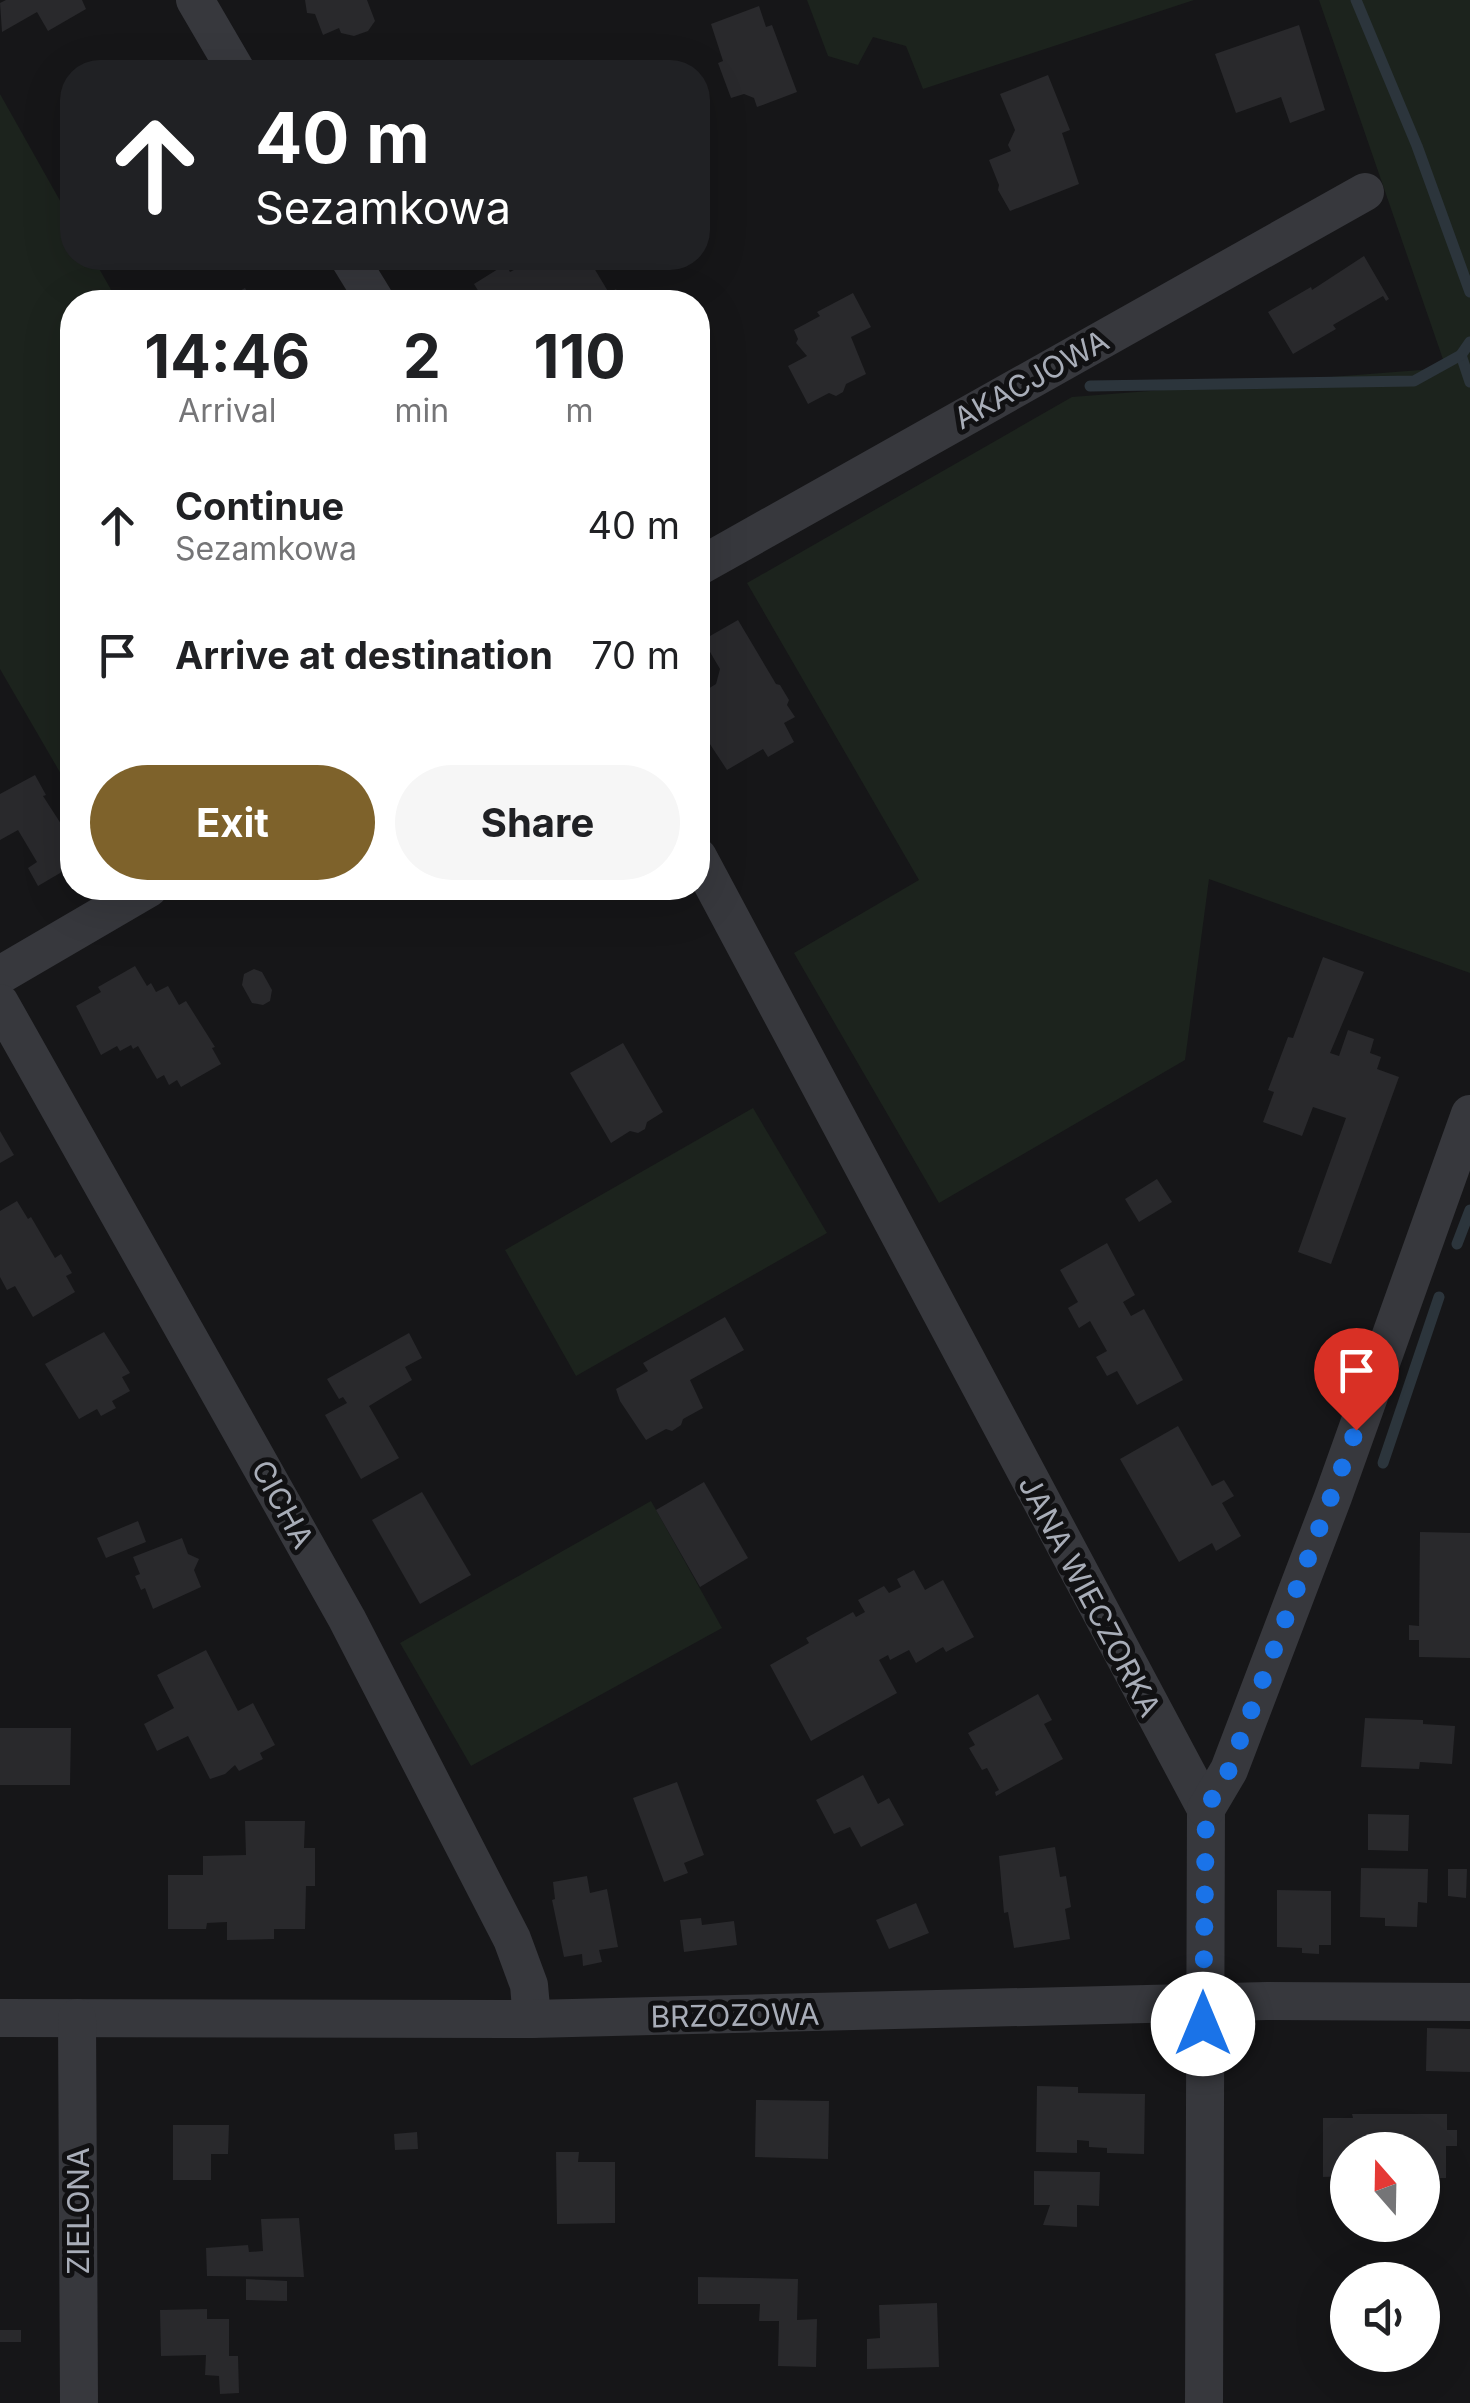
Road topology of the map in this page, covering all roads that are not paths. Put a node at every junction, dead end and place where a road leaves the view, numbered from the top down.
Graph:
1 (195, 0) edge
2 (230, 60) edge
3 (1365, 192) dead end
4 (710, 560) edge
5 (710, 880) edge
6 (129, 900) edge
7 (0, 976) edge
8 (0, 1003) edge
9 (1470, 1114) edge
10 (1206, 1809) junction
11 (1470, 2002) edge
12 (1203, 2004) junction
13 (0, 2018) edge
14 (77, 2018) junction
15 (532, 2019) junction
16 (79, 2403) edge
17 (1204, 2403) edge

1 - 2 street
3 - 4 street, AKACJOWA
5 - 10 street, JANA WIECZORKA
6 - 7 street
8 - 15 street, CICHA
9 - 10 street
10 - 12 street, JANA WIECZORKA
11 - 12 street, BRZOZOWA
12 - 15 street, BRZOZOWA
12 - 17 street, JANA WIECZORKA
13 - 14 street, BRZOZOWA
14 - 15 street, BRZOZOWA
14 - 16 street, ZIELONA

